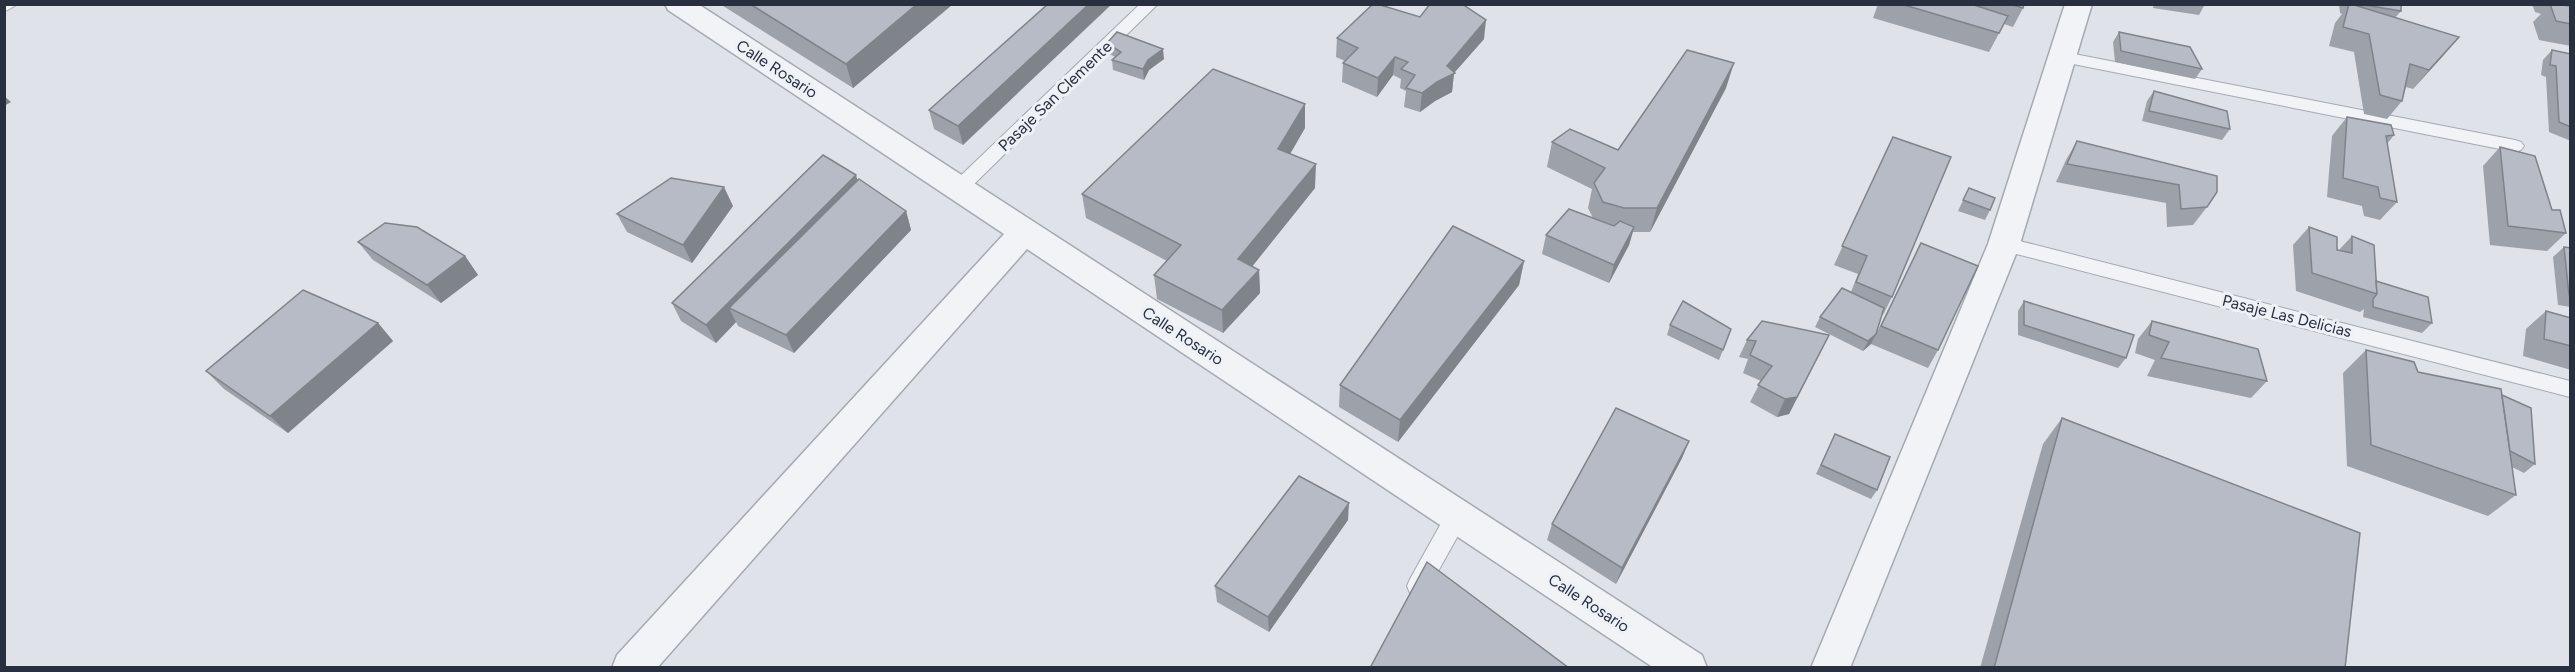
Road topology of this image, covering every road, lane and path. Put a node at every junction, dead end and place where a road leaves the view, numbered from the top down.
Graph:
1 (10, 4) edge
2 (678, 4) edge
3 (1150, 4) edge
4 (2079, 4) edge
5 (4, 7) edge
6 (2064, 57) junction
7 (2515, 146) dead end
8 (959, 188) junction
9 (1024, 232) junction
10 (2004, 244) junction
11 (2571, 389) edge
12 (1457, 516) junction
13 (1407, 607) edge
14 (631, 668) edge
15 (1688, 668) edge
16 (1830, 668) edge

1 - 5 lane
2 - 8 street, Calle Rosario
3 - 8 lane, Pasaje San Clemente
4 - 6 street
6 - 7 lane
6 - 10 street
8 - 9 street, Calle Rosario
9 - 12 street, Calle Rosario
9 - 14 street
10 - 11 lane, Pasaje Las Delicias
10 - 16 street
12 - 13 lane
12 - 15 street, Calle Rosario

